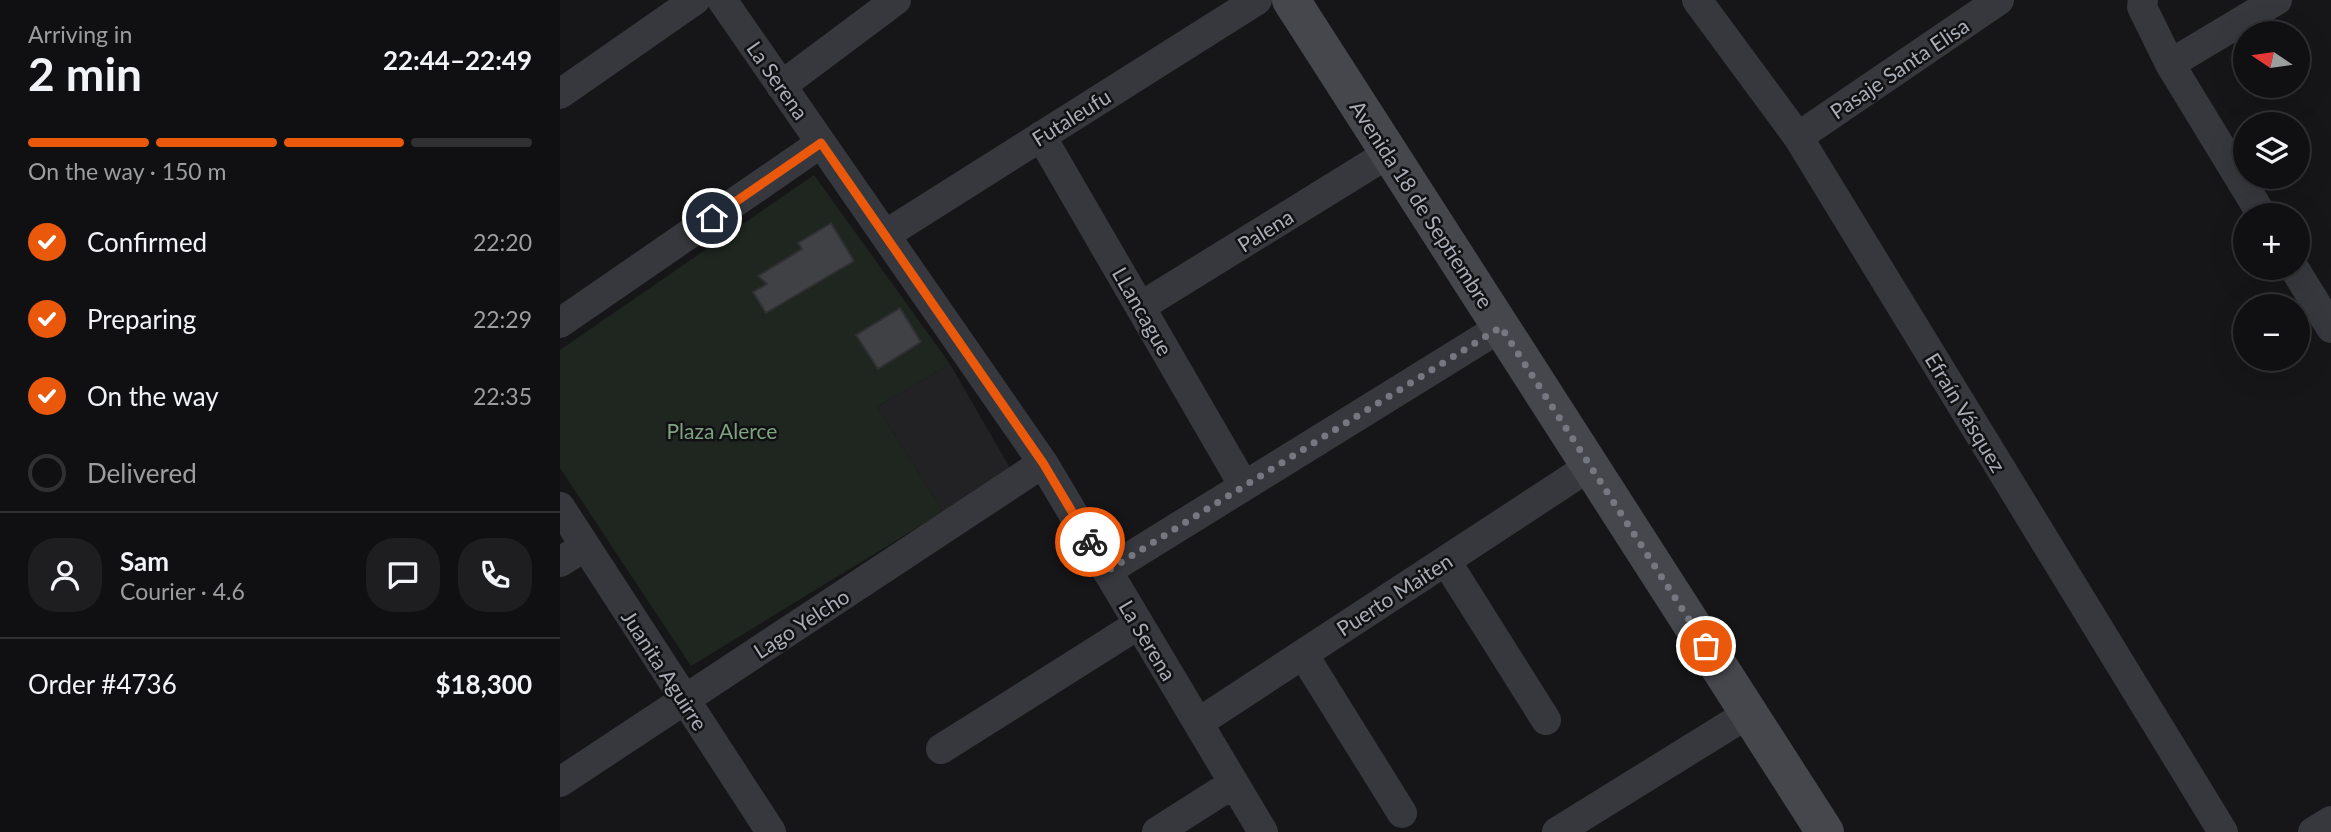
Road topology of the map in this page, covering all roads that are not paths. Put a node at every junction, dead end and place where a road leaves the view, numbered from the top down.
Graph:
1 (695, 0) edge
2 (722, 0) edge
3 (896, 0) edge
4 (1257, 0) edge
5 (1292, 0) edge
6 (1697, 0) edge
7 (1999, 0) edge
8 (2143, 0) edge
9 (2277, 0) edge
10 (2170, 64) junction
11 (781, 86) junction
12 (560, 94) edge
13 (1041, 136) junction
14 (1798, 137) junction
15 (821, 143) junction
16 (1389, 153) junction
17 (2255, 203) edge
18 (885, 235) junction
19 (2301, 280) edge
20 (1140, 307) junction
21 (560, 323) edge
22 (1501, 327) junction
23 (2331, 328) edge
24 (1043, 463) junction
25 (1590, 466) junction
26 (1244, 486) junction
27 (560, 507) edge
28 (585, 546) junction
29 (1446, 561) junction
30 (560, 562) edge
31 (1107, 571) junction
32 (1139, 624) junction
33 (1303, 654) junction
34 (685, 699) junction
35 (1749, 713) junction
36 (1546, 720) dead end
37 (1198, 723) junction
38 (941, 749) dead end
39 (560, 782) edge
40 (1234, 783) junction
41 (1402, 813) dead end
42 (2331, 821) edge
43 (771, 832) edge
44 (1157, 832) edge
45 (1263, 832) edge
46 (1557, 832) edge
47 (1825, 832) edge
48 (2223, 832) edge
49 (2313, 832) edge

1 - 12 street
2 - 11 street, La Serena
3 - 11 street
4 - 13 street, Futaleufu
5 - 16 street, Avenida 18 de Septiembre
6 - 14 street, Efraín Vásquez
7 - 14 street, Pasaje Santa Elisa
8 - 10 street
9 - 10 street
10 - 17 street
11 - 15 street, La Serena
13 - 18 street, Futaleufu
13 - 20 street, LLancague
14 - 48 street, Efraín Vásquez
15 - 18 street, La Serena
15 - 21 street
16 - 20 street, Palena
16 - 22 street, Avenida 18 de Septiembre
18 - 24 street, La Serena
19 - 23 street
20 - 26 street, LLancague
22 - 25 street, Avenida 18 de Septiembre
22 - 26 street
24 - 31 street, La Serena
24 - 34 street, Lago Yelcho
25 - 29 street, Puerto Maiten
25 - 35 street, Avenida 18 de Septiembre
26 - 31 street
27 - 28 street, Juanita Aguirre
28 - 30 street
28 - 34 street, Juanita Aguirre
29 - 33 street, Puerto Maiten
29 - 36 street
31 - 32 street, La Serena
32 - 37 street, La Serena
32 - 38 street
33 - 37 street, Puerto Maiten
33 - 41 street
34 - 39 street, Lago Yelcho
34 - 43 street, Juanita Aguirre
35 - 46 street
35 - 47 street, Avenida 18 de Septiembre
37 - 40 street, La Serena
40 - 44 street
40 - 45 street, La Serena
42 - 49 street

